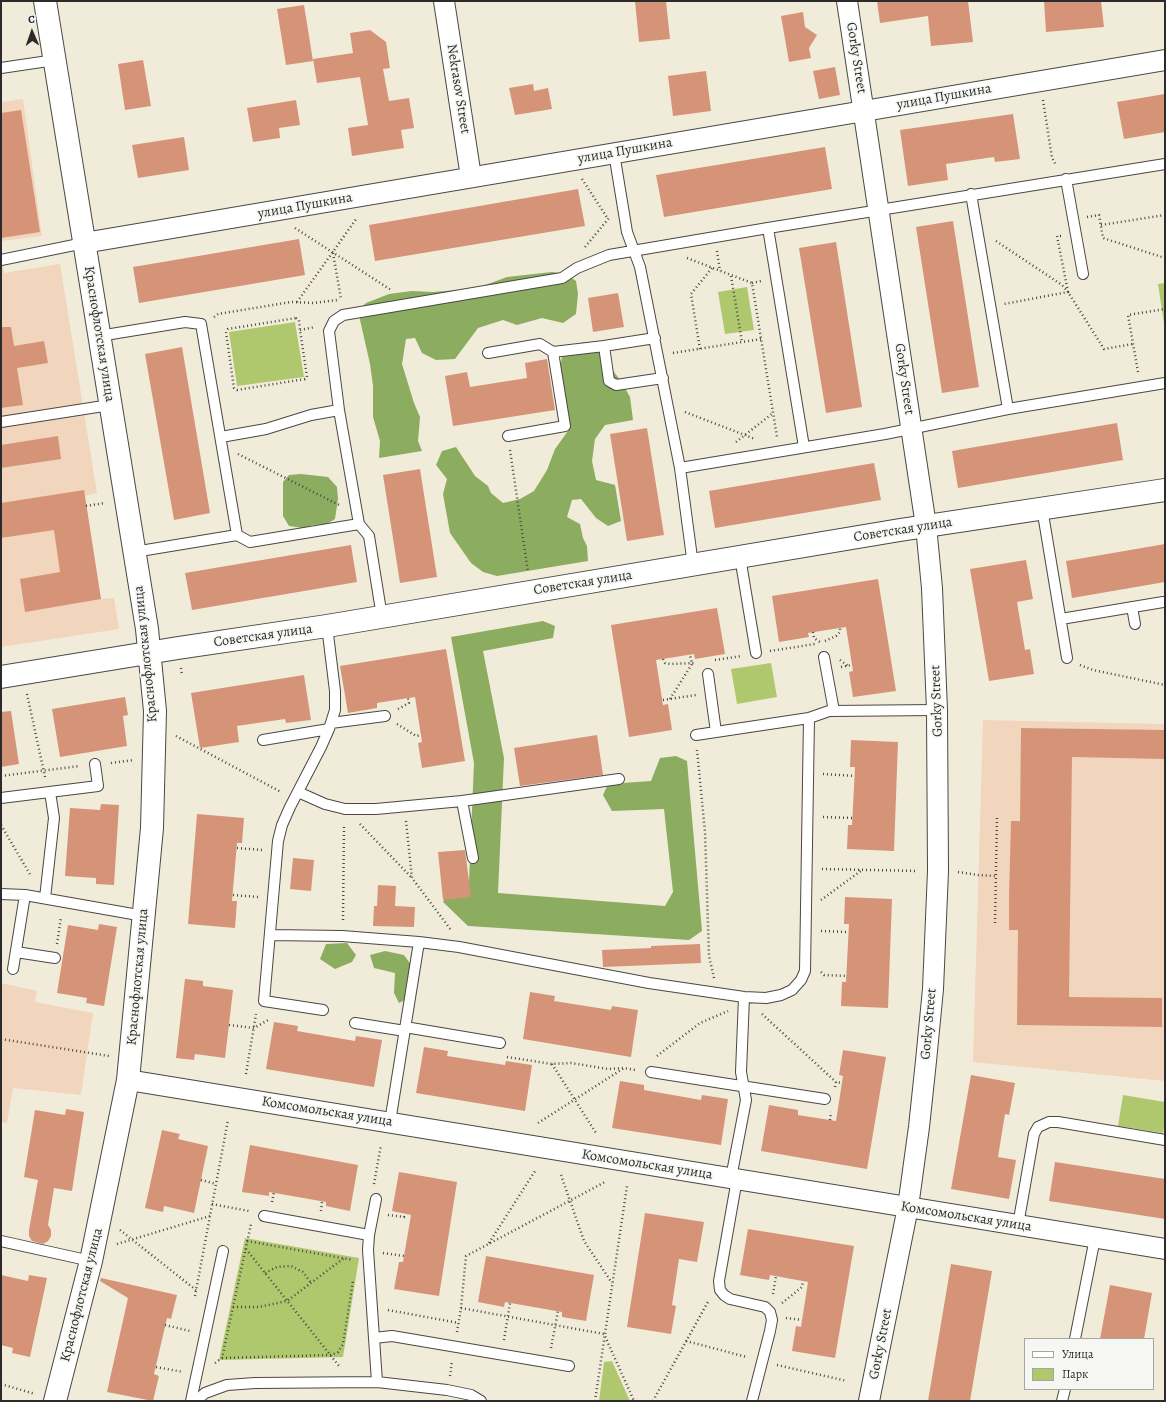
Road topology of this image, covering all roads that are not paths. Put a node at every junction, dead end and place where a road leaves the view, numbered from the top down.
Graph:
1 (45, 1) edge
2 (444, 1) edge
3 (847, 1) edge
4 (55, 60) junction
5 (1165, 60) edge
6 (1, 68) edge
7 (864, 111) junction
8 (614, 153) junction
9 (1165, 164) edge
10 (471, 177) junction
11 (1066, 180) junction
12 (971, 194) junction
13 (878, 209) junction
14 (768, 228) junction
15 (84, 243) junction
16 (634, 251) junction
17 (1, 260) edge
18 (1083, 274) dead end
19 (99, 336) junction
20 (655, 338) junction
21 (604, 346) junction
22 (553, 352) junction
23 (488, 353) dead end
24 (663, 378) junction
25 (1165, 383) edge
26 (110, 404) junction
27 (339, 410) junction
28 (1008, 410) junction
29 (1, 422) edge
30 (911, 429) junction
31 (508, 436) road end
32 (221, 442) junction
33 (804, 447) junction
34 (680, 468) junction
35 (1165, 490) edge
36 (1042, 508) junction
37 (358, 519) junction
38 (926, 526) junction
39 (238, 535) junction
40 (134, 552) junction
41 (740, 557) junction
42 (693, 565) junction
43 (1163, 602) dead end
44 (1132, 607) junction
45 (382, 617) junction
46 (1061, 619) junction
47 (1135, 624) dead end
48 (327, 626) junction
49 (149, 653) junction
50 (756, 653) dead end
51 (824, 657) dead end
52 (1067, 658) road end
53 (708, 674) dead end
54 (1, 677) edge
55 (937, 710) junction
56 (834, 711) junction
57 (385, 716) road end
58 (810, 718) junction
59 (330, 726) junction
60 (716, 732) junction
61 (696, 735) road end
62 (263, 740) dead end
63 (95, 764) road end
64 (619, 779) dead end
65 (50, 792) junction
66 (296, 795) junction
67 (1, 798) edge
68 (462, 801) junction
69 (473, 858) dead end
70 (1, 894) edge
71 (25, 895) junction
72 (45, 898) junction
73 (144, 916) junction
74 (270, 935) junction
75 (419, 942) junction
76 (16, 952) junction
77 (55, 958) road end
78 (13, 969) dead end
79 (744, 997) junction
80 (323, 1010) dead end
81 (356, 1023) dead end
82 (405, 1029) junction
83 (500, 1043) dead end
84 (651, 1072) road end
85 (128, 1080) junction
86 (744, 1087) junction
87 (825, 1099) dead end
88 (390, 1122) junction
89 (1165, 1140) edge
90 (734, 1179) junction
91 (376, 1199) road end
92 (908, 1207) junction
93 (264, 1216) road end
94 (1018, 1225) junction
95 (369, 1235) junction
96 (1095, 1238) junction
97 (1, 1241) edge
98 (1165, 1249) edge
99 (224, 1251) dead end
100 (91, 1261) junction
101 (374, 1338) junction
102 (1074, 1338) edge
103 (569, 1366) dead end
104 (377, 1382) junction
105 (1065, 1390) edge
106 (55, 1400) edge
107 (191, 1401) edge
108 (196, 1401) edge
109 (481, 1401) edge
110 (752, 1401) edge
111 (869, 1401) edge
112 (1062, 1401) edge

1 - 4 street, Краснофлотская улица
2 - 10 street, Nekrasov Street
3 - 7 street, Gorky Street
4 - 6 lane
4 - 15 street, Краснофлотская улица
5 - 7 street, улица Пушкина
7 - 8 street, улица Пушкина
7 - 13 street, Gorky Street
8 - 10 street, улица Пушкина
8 - 16 lane
9 - 11 lane
10 - 15 street, улица Пушкина
11 - 12 lane
11 - 18 lane
12 - 13 lane
12 - 28 lane
13 - 14 lane
13 - 30 street, Gorky Street
14 - 16 lane
14 - 33 lane
15 - 17 lane
15 - 19 street, Краснофлотская улица
16 - 20 lane
16 - 27 lane
19 - 26 street, Краснофлотская улица
19 - 32 lane
20 - 21 lane
20 - 24 lane
21 - 22 lane
21 - 24 lane
22 - 23 lane
22 - 31 lane
24 - 34 lane
25 - 28 lane
26 - 29 lane
26 - 40 street, Краснофлотская улица
27 - 32 lane
27 - 37 lane
28 - 30 lane
30 - 33 lane
30 - 38 street, Gorky Street
32 - 39 lane
33 - 34 lane
34 - 42 lane
35 - 36 street, Советская улица
36 - 38 street, Советская улица
36 - 46 lane
37 - 39 lane
37 - 45 lane
38 - 41 street, Советская улица
38 - 55 street, Gorky Street
39 - 40 lane
40 - 49 street, Краснофлотская улица
41 - 42 street, Советская улица
41 - 50 lane
42 - 45 street, Советская улица
43 - 44 lane
44 - 46 lane
44 - 47 lane
45 - 48 street, Советская улица
46 - 52 lane
48 - 49 street, Советская улица
48 - 59 lane
49 - 54 street, Советская улица
49 - 73 street, Краснофлотская улица
51 - 56 lane
53 - 60 lane
55 - 56 lane
55 - 92 street, Gorky Street
56 - 58 lane
57 - 59 lane
58 - 60 lane
58 - 79 lane
59 - 62 lane
59 - 66 lane
60 - 61 lane
63 - 65 lane
64 - 68 lane
65 - 67 lane
65 - 72 lane
66 - 68 lane
66 - 74 lane
68 - 69 lane
70 - 71 lane
71 - 72 lane
71 - 76 lane
72 - 73 lane
73 - 85 street, Краснофлотская улица
74 - 75 lane
74 - 80 lane
75 - 79 lane
75 - 82 lane
76 - 77 lane
76 - 78 lane
79 - 86 lane
81 - 82 lane
82 - 83 lane
82 - 88 lane
84 - 86 lane
85 - 88 street, Комсомольская улица
85 - 100 street, Краснофлотская улица
86 - 87 lane
86 - 90 lane
88 - 90 street, Комсомольская улица
89 - 94 lane
90 - 92 street, Комсомольская улица
90 - 110 lane
91 - 95 lane
92 - 94 street, Комсомольская улица
92 - 111 street, Gorky Street
93 - 95 lane
94 - 96 street, Комсомольская улица
95 - 101 lane
96 - 98 street, Комсомольская улица
96 - 102 lane
97 - 100 lane
99 - 107 lane
100 - 106 street, Краснофлотская улица
101 - 103 lane
101 - 104 lane
104 - 108 lane
104 - 109 lane
105 - 112 lane

